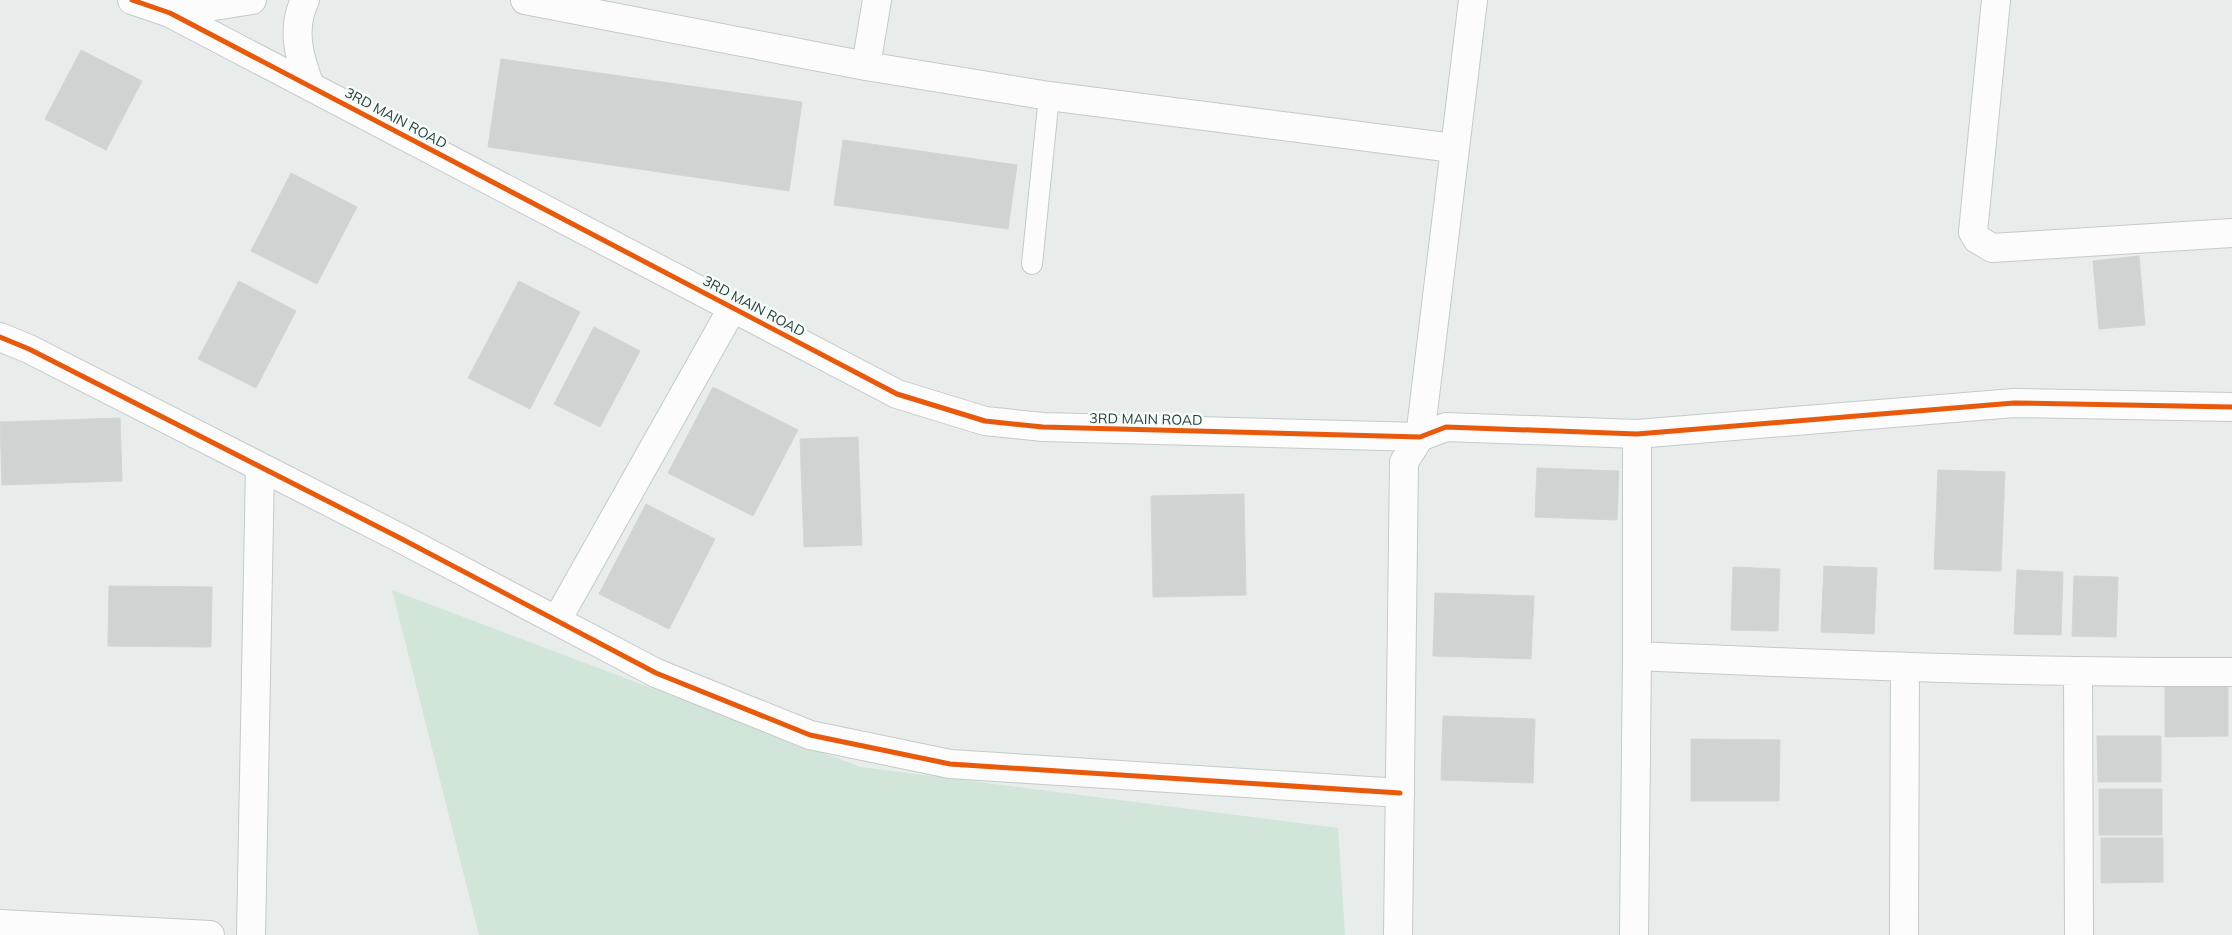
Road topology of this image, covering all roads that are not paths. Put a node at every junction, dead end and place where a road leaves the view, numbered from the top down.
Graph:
1 (132, 0) edge
2 (252, 0) edge
3 (306, 0) edge
4 (525, 0) edge
5 (877, 0) edge
6 (1473, 0) edge
7 (1996, 0) edge
8 (170, 13) junction
9 (866, 66) junction
10 (310, 86) junction
11 (1049, 96) junction
12 (1453, 148) junction
13 (2232, 233) edge
14 (1032, 264) dead end
15 (733, 308) junction
16 (0, 337) edge
17 (2232, 407) edge
18 (1637, 434) junction
19 (1420, 436) junction
20 (260, 467) junction
21 (557, 620) junction
22 (1637, 656) junction
23 (1905, 668) junction
24 (2078, 672) junction
25 (2232, 672) edge
26 (1400, 793) junction
27 (0, 924) edge
28 (210, 935) edge
29 (251, 935) edge
30 (1398, 935) edge
31 (1634, 935) edge
32 (1904, 935) edge
33 (2080, 935) edge

1 - 8 street, 3RD MAIN ROAD
2 - 8 street
3 - 10 street
4 - 9 street
5 - 9 street
6 - 12 street
7 - 13 street
8 - 10 street, 3RD MAIN ROAD
9 - 11 street
10 - 15 street, 3RD MAIN ROAD
11 - 12 street
11 - 14 lane
12 - 19 street
15 - 19 street, 3RD MAIN ROAD
15 - 21 street
16 - 20 street
17 - 18 street
18 - 19 street
18 - 22 street
19 - 26 street
20 - 21 street
20 - 29 street
21 - 26 street
22 - 23 street
22 - 31 street
23 - 24 street
23 - 32 street
24 - 25 street
24 - 33 street
26 - 30 street
27 - 28 street

